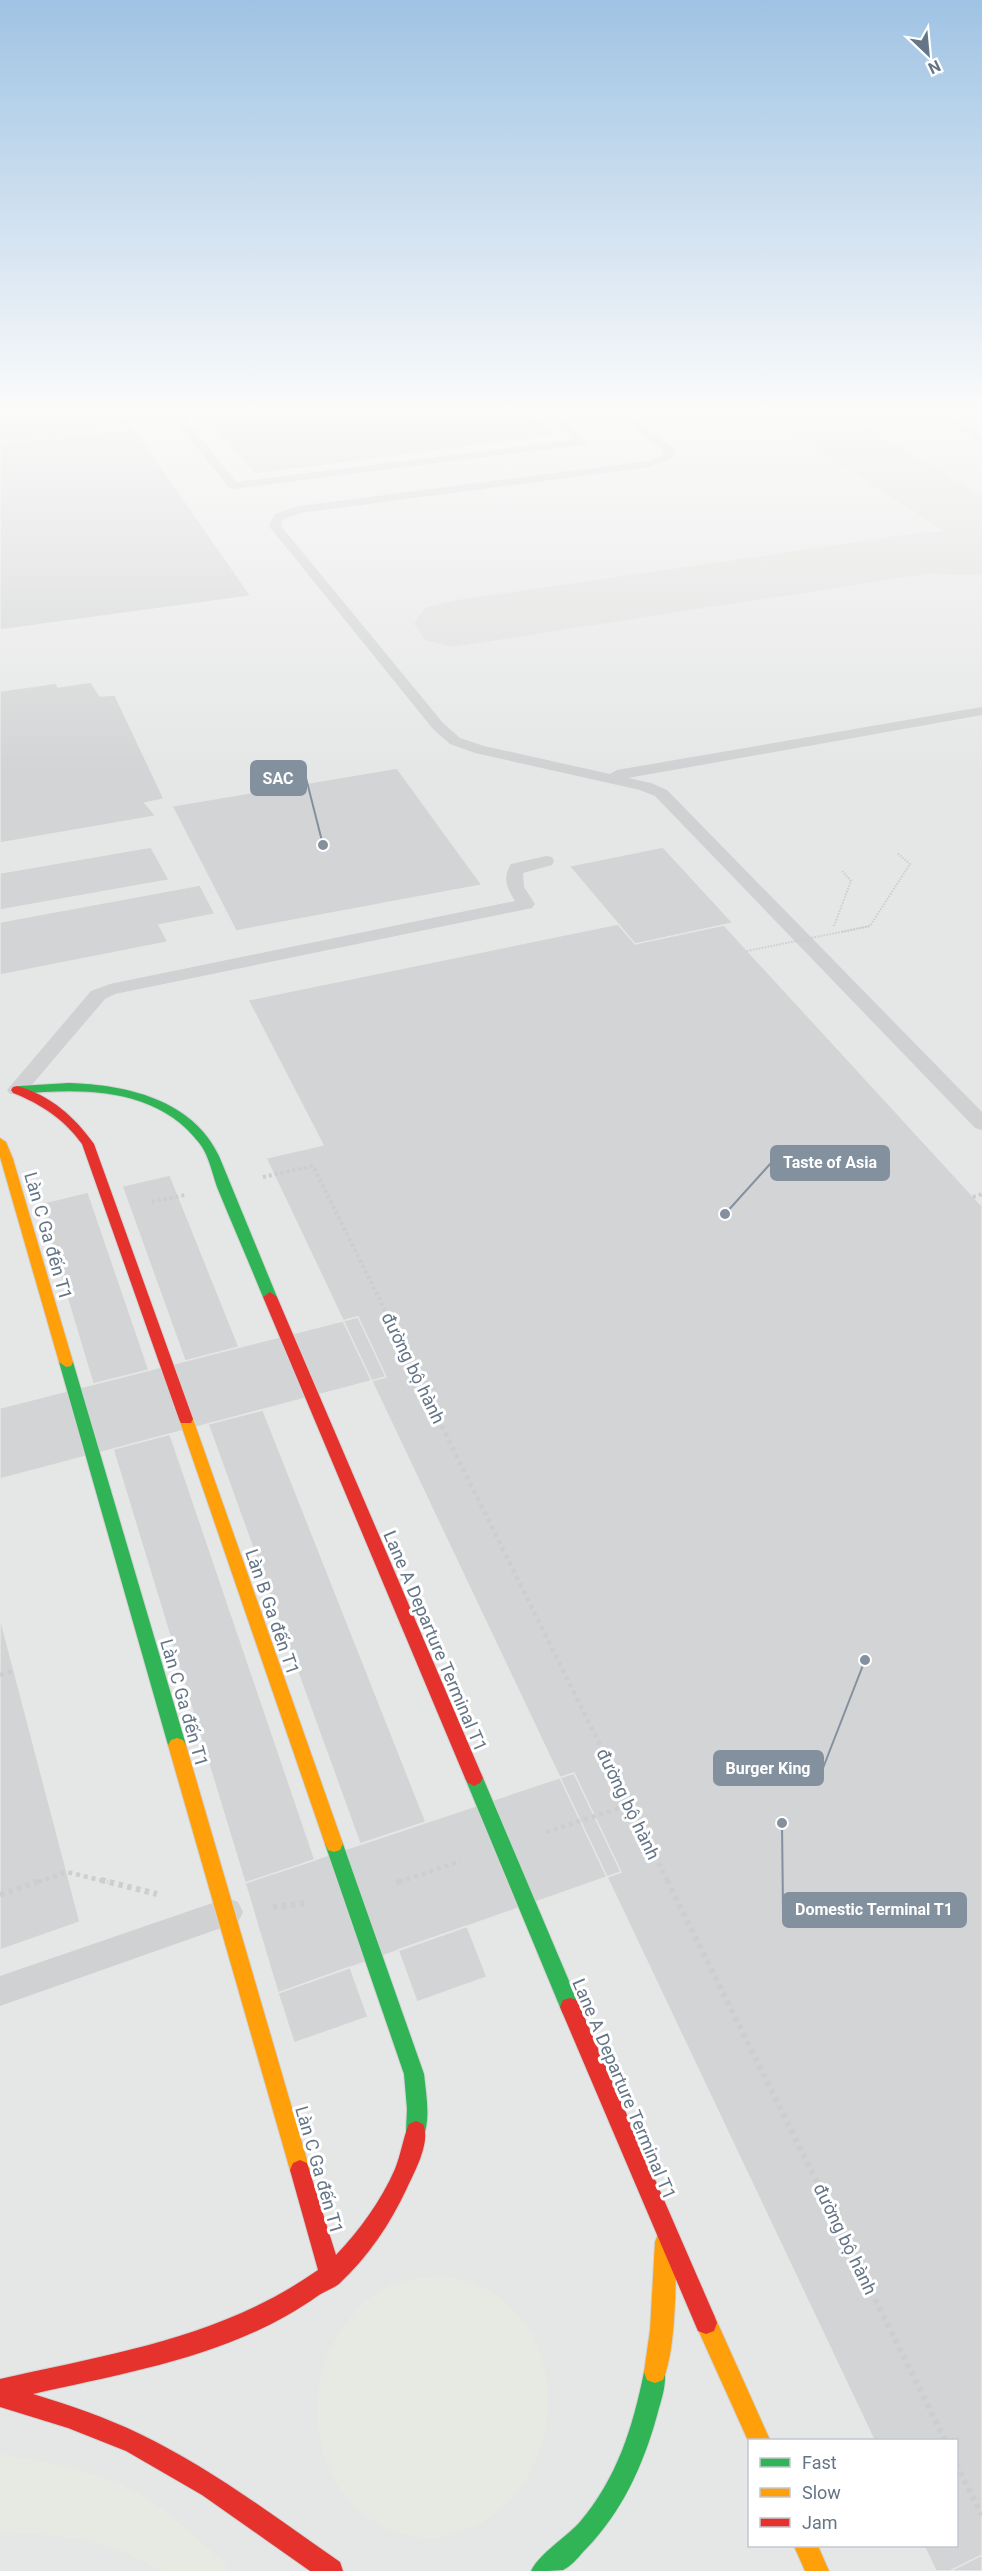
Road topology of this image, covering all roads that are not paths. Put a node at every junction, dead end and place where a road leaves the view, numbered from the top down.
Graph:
1 (279, 531) edge
2 (982, 711) edge
3 (604, 777) junction
4 (546, 861) dead end
5 (8, 1092) edge
6 (982, 1124) edge
7 (0, 1142) edge
8 (226, 1912) junction
9 (0, 1991) edge
10 (666, 2234) junction
11 (331, 2276) junction
12 (0, 2390) edge
13 (0, 2396) edge
14 (759, 2439) edge
15 (806, 2547) edge
16 (331, 2571) edge
17 (543, 2571) edge
18 (817, 2571) edge

1 - 3 lane
2 - 3 lane
3 - 6 lane
4 - 5 lane
5 - 10 street, Lane A Departure Terminal T1
5 - 11 street, Làn B Ga đến T1
7 - 8 street, Làn C Ga đến T1
8 - 9 lane
8 - 11 street, Làn C Ga đến T1
10 - 14 street, Lane A Departure Terminal T1
10 - 17 street
11 - 12 street, Làn B Ga đến T1
13 - 16 street
15 - 18 street

